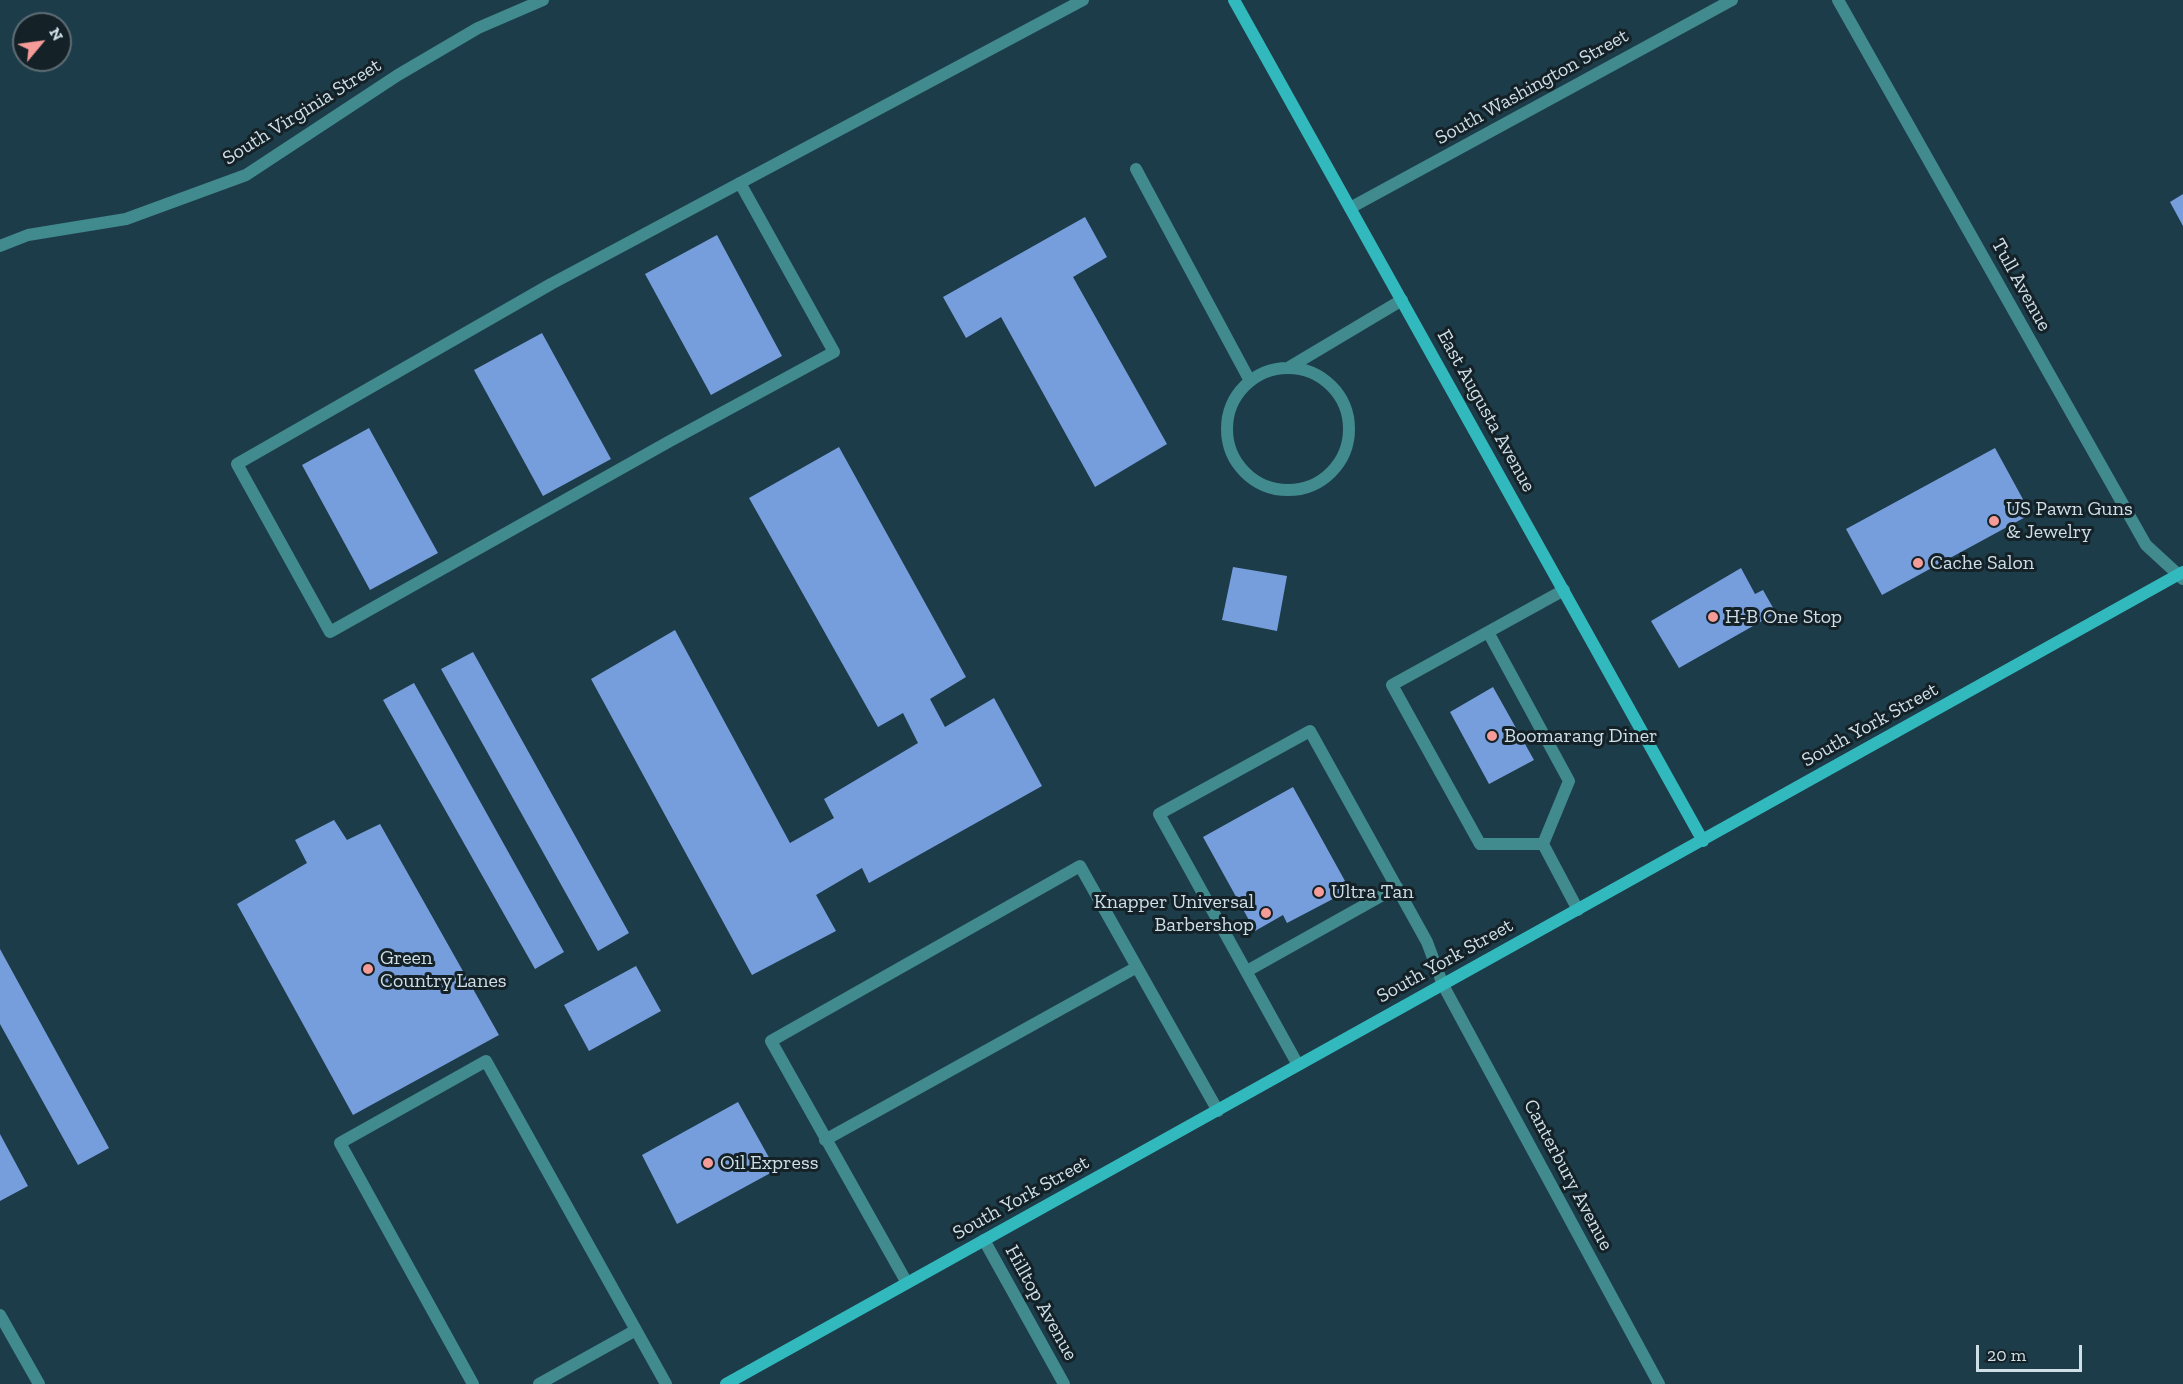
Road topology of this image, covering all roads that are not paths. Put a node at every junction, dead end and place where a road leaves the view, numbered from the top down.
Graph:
1 (543, 0) edge
2 (1083, 0) edge
3 (1234, 0) edge
4 (1732, 0) edge
5 (1838, 0) edge
6 (1136, 169) dead end
7 (740, 183) junction
8 (1350, 208) junction
9 (0, 246) edge
10 (1402, 300) junction
11 (1288, 368) junction
12 (1250, 381) junction
13 (2181, 576) edge
14 (1564, 590) junction
15 (1488, 632) junction
16 (1703, 841) junction
17 (1543, 844) junction
18 (1397, 887) junction
19 (1578, 910) junction
20 (1137, 967) junction
21 (1246, 971) junction
22 (1443, 985) junction
23 (1299, 1065) junction
24 (1218, 1111) junction
25 (825, 1140) junction
26 (984, 1240) junction
27 (907, 1283) junction
28 (0, 1315) edge
29 (636, 1330) junction
30 (39, 1384) edge
31 (473, 1384) edge
32 (539, 1384) edge
33 (666, 1384) edge
34 (726, 1384) edge
35 (1064, 1384) edge
36 (1659, 1384) edge

1 - 9 street, South Virginia Street
2 - 7 street
3 - 8 main road, East Augusta Avenue
4 - 8 street, South Washington Street
5 - 13 street, Tull Avenue
6 - 12 street
7 - 7 street
8 - 10 main road, East Augusta Avenue
10 - 11 street
10 - 14 main road, East Augusta Avenue
11 - 12 street
11 - 12 street
13 - 16 main road, South York Street
14 - 15 street
14 - 16 main road, East Augusta Avenue
15 - 17 street
15 - 17 street
16 - 19 main road, South York Street
17 - 19 street
18 - 21 street
18 - 21 street, Canterbury Avenue
18 - 22 street, Canterbury Avenue
19 - 22 main road, South York Street
20 - 24 street
20 - 25 street
20 - 25 street
21 - 23 street
22 - 23 main road, South York Street
22 - 36 street, Canterbury Avenue
23 - 24 main road, South York Street
24 - 26 main road, South York Street
25 - 27 street
26 - 27 main road, South York Street
26 - 35 street, Hilltop Avenue
27 - 34 main road, South York Street
28 - 30 street
29 - 31 street
29 - 32 street
29 - 33 street

